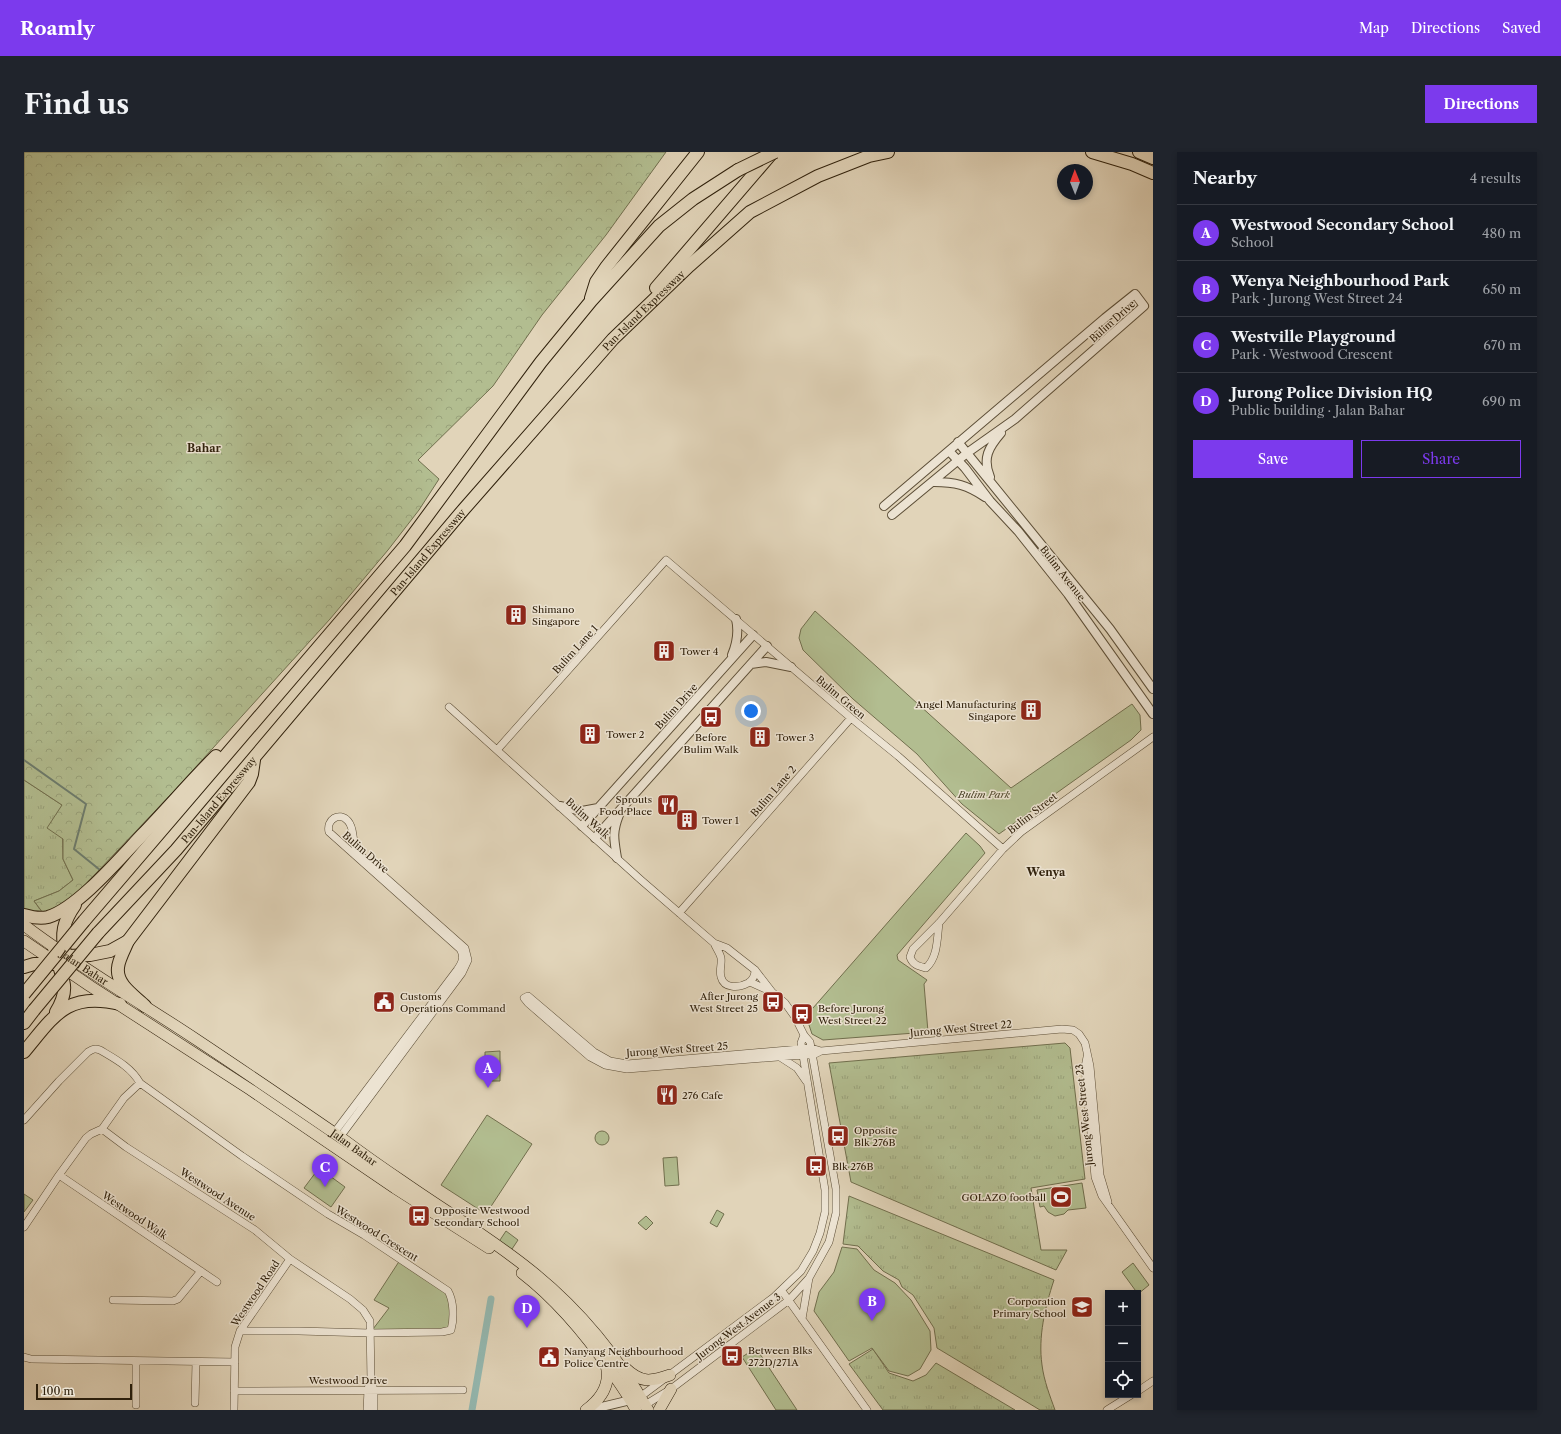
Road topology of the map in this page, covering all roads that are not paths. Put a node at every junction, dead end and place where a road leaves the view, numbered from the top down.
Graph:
1 (698, 152) edge
2 (774, 152) edge
3 (888, 152) edge
4 (1092, 152) edge
5 (1139, 152) edge
6 (1153, 158) edge
7 (1153, 174) edge
8 (591, 301) junction
9 (613, 339) junction
10 (1015, 419) junction
11 (958, 442) junction
12 (949, 450) junction
13 (967, 453) junction
14 (958, 460) junction
15 (934, 482) junction
16 (993, 483) junction
17 (990, 501) junction
18 (884, 506) joint
19 (892, 515) joint
20 (666, 560) joint
21 (736, 620) junction
22 (753, 635) junction
23 (767, 646) junction
24 (729, 662) junction
25 (750, 664) junction
26 (791, 667) junction
27 (1153, 689) edge
28 (449, 707) dead end
29 (1153, 714) edge
30 (851, 718) junction
31 (253, 725) junction
32 (1153, 737) edge
33 (497, 750) junction
34 (254, 760) junction
35 (560, 806) junction
36 (598, 808) junction
37 (621, 810) junction
38 (582, 826) junction
39 (595, 838) junction
40 (1003, 848) junction
41 (617, 858) junction
42 (81, 896) junction
43 (679, 913) junction
44 (24, 915) edge
45 (939, 923) junction
46 (24, 925) edge
47 (24, 941) edge
48 (128, 941) junction
49 (714, 943) junction
50 (62, 960) junction
51 (24, 967) edge
52 (755, 970) junction
53 (750, 982) junction
54 (772, 992) junction
55 (24, 994) edge
56 (120, 1004) junction
57 (145, 1006) junction
58 (51, 1020) junction
59 (24, 1023) edge
60 (804, 1035) junction
61 (24, 1052) edge
62 (802, 1052) junction
63 (812, 1052) junction
64 (1087, 1055) joint
65 (779, 1057) junction
66 (256, 1079) junction
67 (807, 1082) junction
68 (140, 1083) junction
69 (251, 1090) junction
70 (24, 1120) edge
71 (102, 1130) junction
72 (337, 1135) junction
73 (59, 1175) junction
74 (24, 1227) edge
75 (290, 1259) junction
76 (1153, 1268) edge
77 (201, 1271) junction
78 (809, 1278) junction
79 (217, 1282) dead end
80 (782, 1291) junction
81 (113, 1300) dead end
82 (789, 1300) junction
83 (802, 1319) junction
84 (240, 1331) junction
85 (370, 1333) junction
86 (24, 1357) edge
87 (136, 1361) junction
88 (617, 1361) junction
89 (196, 1362) junction
90 (235, 1362) junction
91 (605, 1362) junction
92 (670, 1375) junction
93 (1153, 1381) edge
94 (671, 1389) junction
95 (1141, 1389) edge
96 (371, 1390) junction
97 (463, 1390) dead end
98 (234, 1391) junction
99 (1126, 1398) edge
100 (195, 1403) dead end
101 (136, 1404) dead end
102 (639, 1405) edge
103 (234, 1410) edge
104 (367, 1410) edge
105 (374, 1410) edge
106 (587, 1410) edge
107 (658, 1410) edge
108 (867, 1410) edge
109 (1107, 1410) edge

1 - 8 highway
2 - 8 highway, Pan-Island Expressway, bridge
2 - 9 highway
3 - 9 highway, Pan-Island Expressway
4 - 7 highway
5 - 6 highway
8 - 31 highway, Pan-Island Expressway
9 - 34 highway, Pan-Island Expressway
10 - 11 street, Bulim Drive
10 - 13 street, Bulim Drive
10 - 16 street
11 - 12 street, Bulim Drive
11 - 13 street, Bulim Avenue
12 - 14 street, Bulim Avenue
12 - 18 street, Bulim Drive
13 - 14 street, Bulim Drive
13 - 16 street, Bulim Avenue
14 - 15 street, Bulim Drive
14 - 17 street, Bulim Avenue
15 - 17 street
15 - 19 street, Bulim Drive
16 - 27 street, Bulim Avenue
17 - 29 street, Bulim Avenue
18 - 19 street, Bulim Drive
20 - 21 street, Bulim Green
20 - 33 street, Bulim Lane 1
21 - 22 street, Bulim Green
21 - 24 street
22 - 23 street, Bulim Green
22 - 24 street, Bulim Drive
23 - 25 street
23 - 26 street, Bulim Green
24 - 36 street, Bulim Drive
25 - 26 street
25 - 37 street
26 - 30 street, Bulim Green
28 - 33 street, Bulim Walk
30 - 40 street, Bulim Green
30 - 43 street, Bulim Lane 2
31 - 42 highway
31 - 55 highway, Pan-Island Expressway, bridge
32 - 40 street, Bulim Street
33 - 35 street, Bulim Walk
34 - 48 highway
34 - 59 highway, Pan-Island Expressway, bridge
35 - 36 street
35 - 38 street, Bulim Walk
36 - 38 street, Bulim Drive
37 - 39 street
37 - 41 street
38 - 39 street, Bulim Walk
39 - 41 street, Bulim Walk
40 - 45 street, Bulim Street
41 - 43 street, Bulim Walk
42 - 44 highway
42 - 50 highway
43 - 49 street, Bulim Walk
45 - 45 street, Bulim Street
46 - 50 main road, Jalan Bahar
47 - 50 main road, Jalan Bahar
48 - 50 highway
48 - 57 highway
49 - 52 street, Bulim Walk
49 - 53 street, Bulim Walk
50 - 51 highway
50 - 56 main road, Jalan Bahar
50 - 57 main road, Jalan Bahar
50 - 58 highway
52 - 53 street
52 - 54 street, Bulim Walk
53 - 54 street, Bulim Walk
54 - 60 street, Bulim Walk
56 - 58 highway
56 - 69 main road, Jalan Bahar
57 - 66 main road, Jalan Bahar
58 - 61 highway
60 - 62 street
60 - 63 street, Bulim Walk
62 - 63 street, Jurong West Street 25
62 - 65 street, Jurong West Street 25
62 - 65 street, Jurong West Street 25
62 - 67 street, Jurong West Avenue 3
63 - 64 street, Jurong West Street 22
63 - 78 street, Jurong West Avenue 3
64 - 76 street, Jurong West Street 23
65 - 67 street
66 - 69 main road
66 - 72 main road, Jalan Bahar
67 - 80 street, Jurong West Avenue 3
68 - 70 street
68 - 71 street
68 - 85 street, Westwood Crescent
69 - 91 main road, Jalan Bahar
71 - 73 street
71 - 75 street, Westwood Avenue
72 - 72 street, Bulim Drive
72 - 88 main road, Jalan Bahar
73 - 74 street
73 - 77 street, Westwood Walk
75 - 84 street, Westwood Road
75 - 85 street, Westwood Avenue
77 - 79 street, Westwood Walk
77 - 81 street
78 - 82 street, Jurong West Avenue 3
78 - 83 street
80 - 82 street
80 - 92 street, Jurong West Avenue 3
82 - 83 street
82 - 94 street, Jurong West Avenue 3
83 - 108 street
84 - 85 street, Westwood Crescent
84 - 90 street, Westwood Road
85 - 96 street, Westwood Avenue
86 - 87 street
87 - 89 street
87 - 101 street
88 - 92 main road
88 - 102 main road, Jalan Bahar
89 - 90 street
89 - 100 street
90 - 98 street, Westwood Road
91 - 102 main road, Jalan Bahar
91 - 106 main road
92 - 102 street, Jurong West Avenue 3
93 - 95 street
94 - 102 street, Jurong West Avenue 3
94 - 107 main road
96 - 97 street, Westwood Drive
96 - 98 street, Westwood Drive
96 - 104 street, Westwood Avenue
96 - 105 street, Westwood Avenue
98 - 103 street, Westwood Road
99 - 109 street
102 - 106 street

